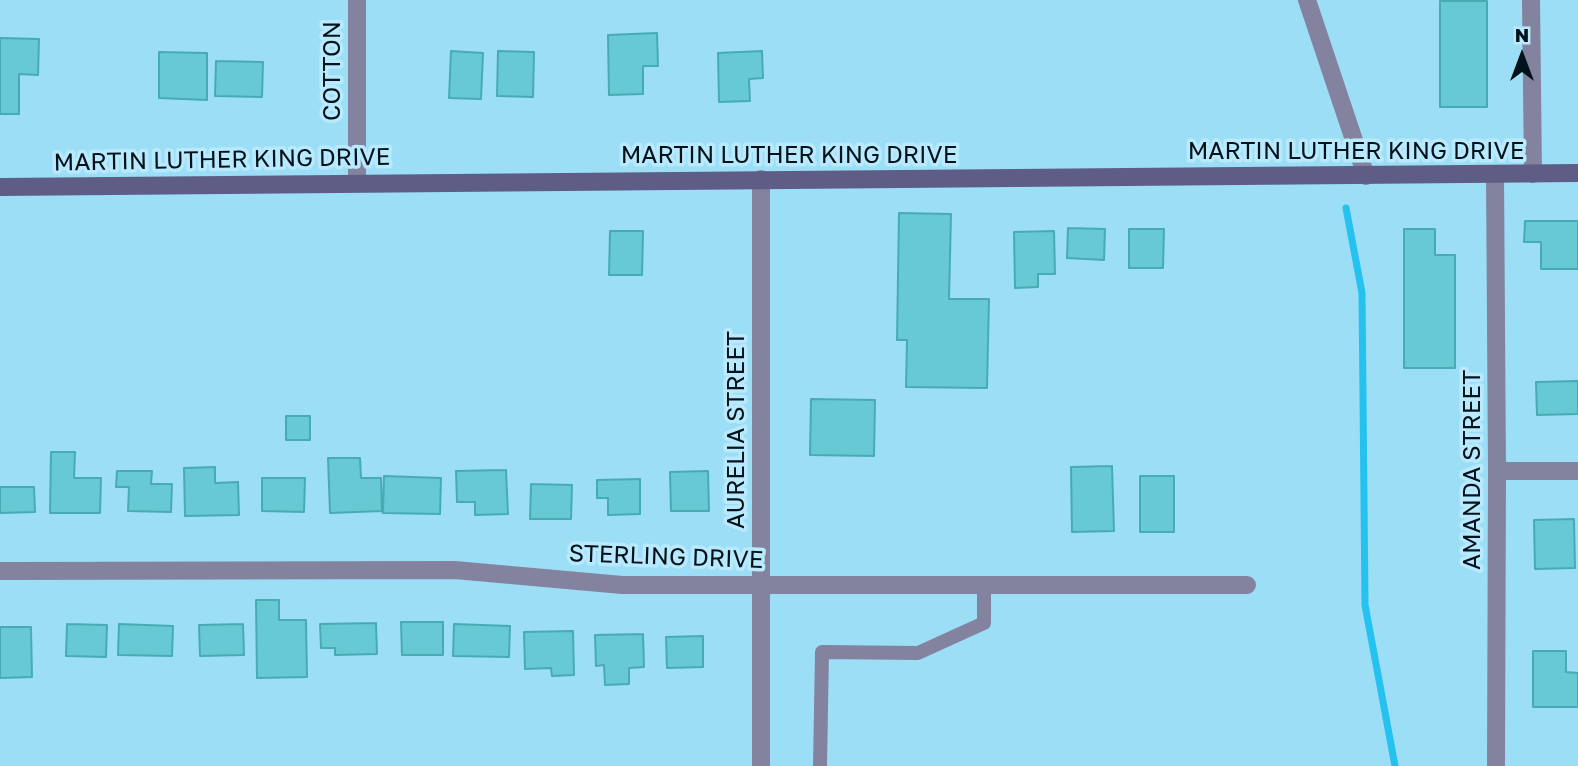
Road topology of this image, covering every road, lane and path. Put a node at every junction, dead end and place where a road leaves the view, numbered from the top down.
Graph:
1 (357, 0) edge
2 (1307, 0) edge
3 (1531, 0) edge
4 (1578, 173) edge
5 (1495, 174) junction
6 (1532, 174) junction
7 (1366, 176) junction
8 (761, 179) junction
9 (357, 184) junction
10 (0, 187) edge
11 (1497, 471) junction
12 (1578, 471) edge
13 (0, 571) edge
14 (761, 584) junction
15 (984, 585) junction
16 (1247, 585) dead end
17 (761, 766) edge
18 (820, 766) edge
19 (1496, 766) edge

1 - 9 street, COTTON
2 - 7 street
3 - 6 street
4 - 6 main road, MARTIN LUTHER KING DRIVE
5 - 6 main road, MARTIN LUTHER KING DRIVE
5 - 7 main road, MARTIN LUTHER KING DRIVE
5 - 11 street, AMANDA STREET
7 - 8 main road, MARTIN LUTHER KING DRIVE
8 - 9 main road, MARTIN LUTHER KING DRIVE
8 - 14 street, AURELIA STREET
9 - 10 main road, MARTIN LUTHER KING DRIVE
11 - 12 street
11 - 19 street, AMANDA STREET
13 - 14 street, STERLING DRIVE
14 - 15 street, STERLING DRIVE
14 - 17 street, AURELIA STREET
15 - 16 street, STERLING DRIVE
15 - 18 lane

